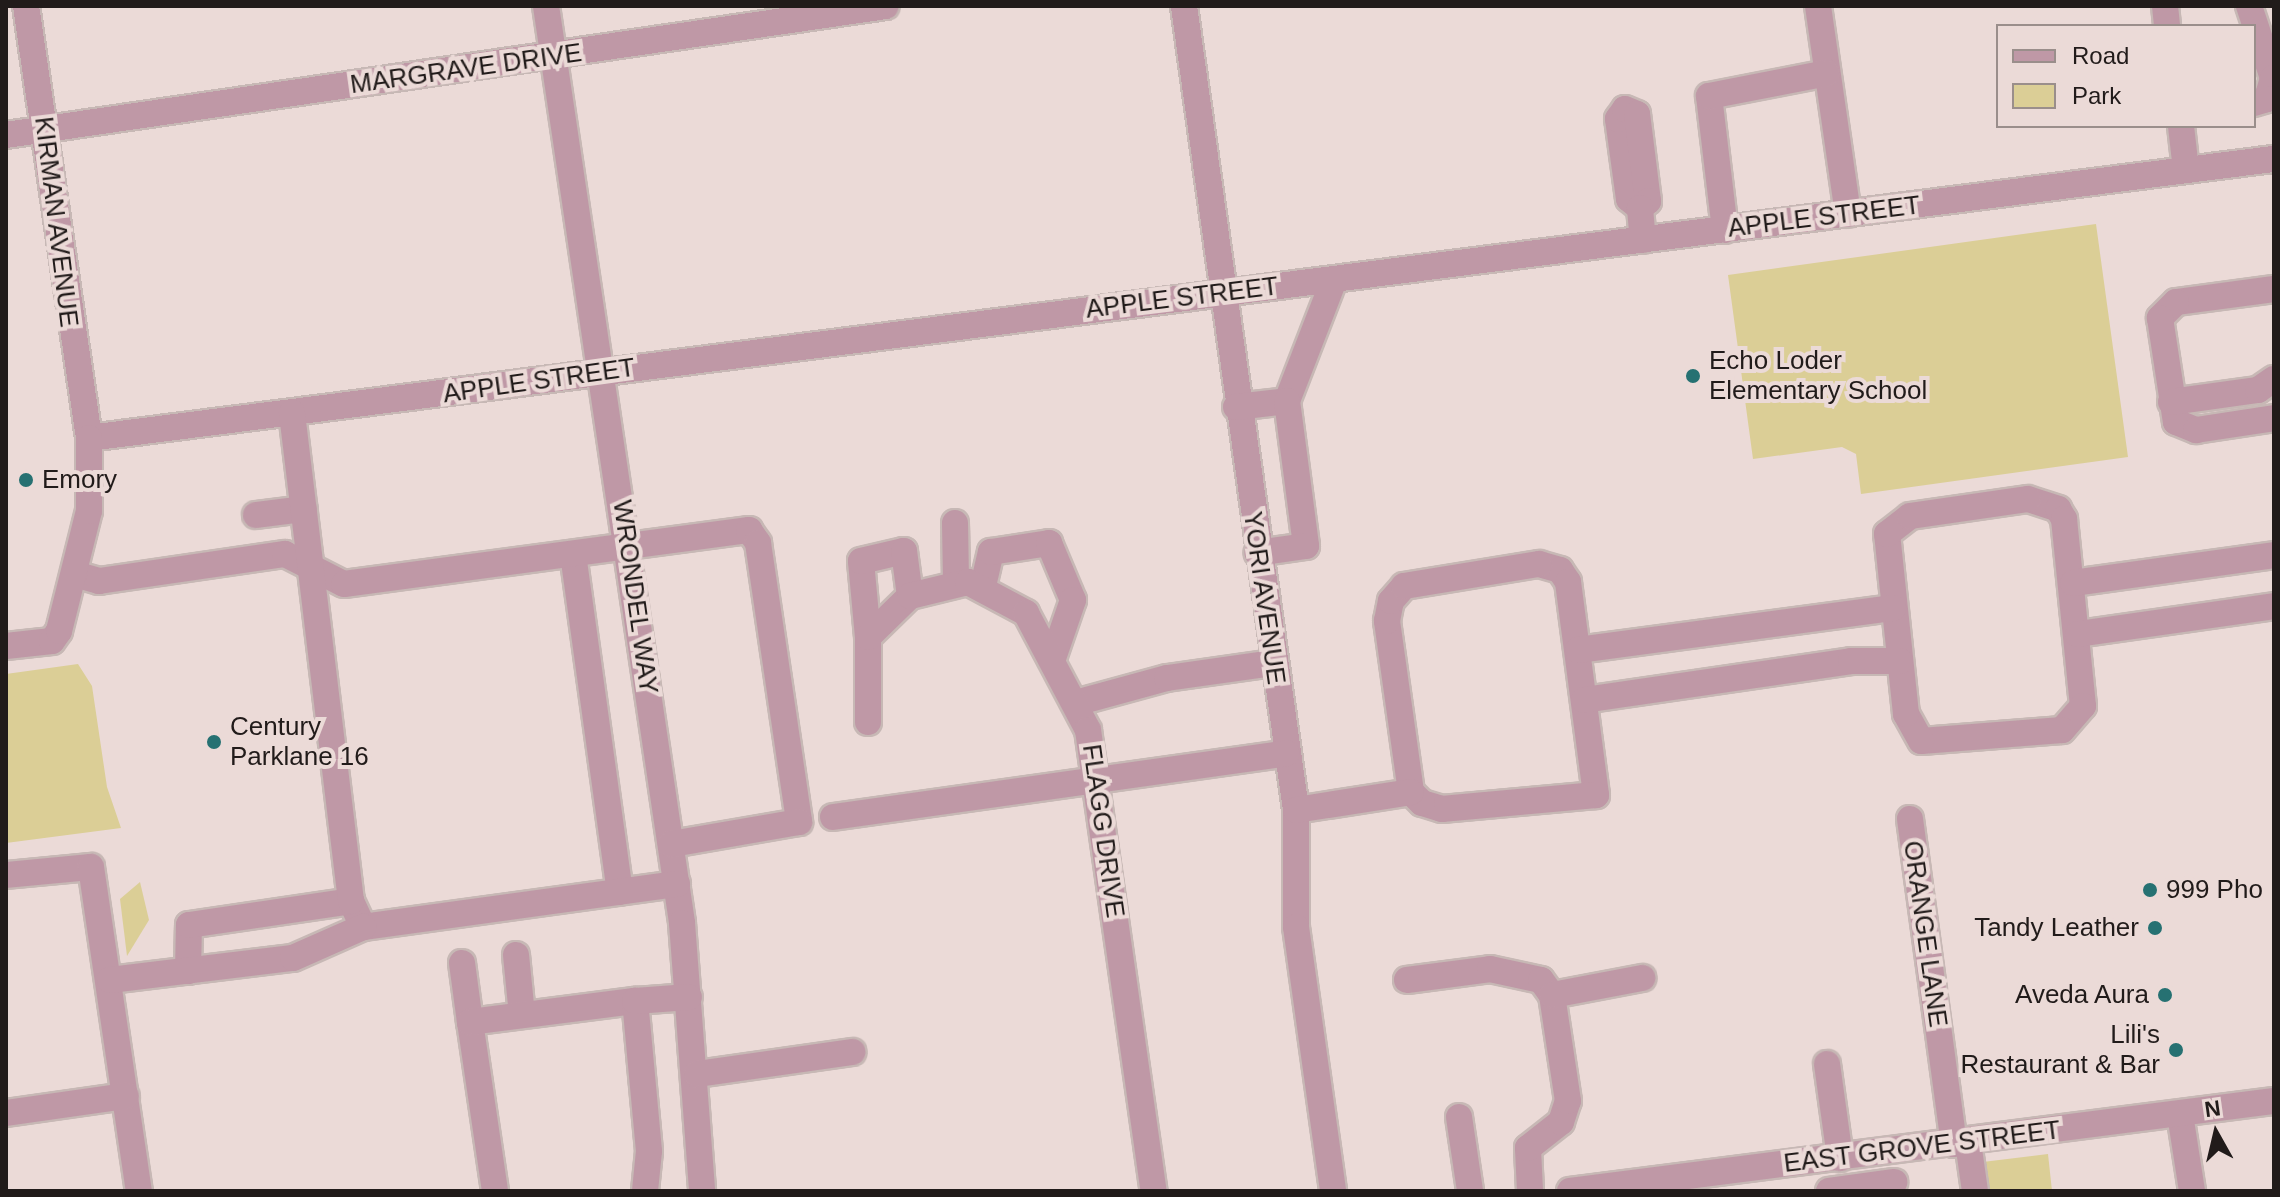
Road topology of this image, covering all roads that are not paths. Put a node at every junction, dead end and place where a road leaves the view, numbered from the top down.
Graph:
1 (26, 6) edge
2 (546, 6) edge
3 (886, 6) edge
4 (1184, 6) edge
5 (1818, 6) edge
6 (2256, 27) edge
7 (555, 56) junction
8 (1827, 73) junction
9 (2256, 102) edge
10 (2182, 128) edge
11 (45, 129) junction
12 (6, 135) edge
13 (2274, 159) edge
14 (2186, 170) junction
15 (1640, 208) dead end
16 (1848, 214) junction
17 (1725, 230) junction
18 (1643, 240) junction
19 (1334, 280) junction
20 (2274, 289) edge
21 (1219, 293) junction
22 (602, 372) junction
23 (2274, 379) edge
24 (1287, 401) junction
25 (2171, 402) junction
26 (1236, 407) junction
27 (292, 413) junction
28 (2274, 418) edge
29 (89, 438) junction
30 (304, 509) junction
31 (256, 515) dead end
32 (955, 523) dead end
33 (627, 545) junction
34 (1257, 553) junction
35 (573, 554) junction
36 (2274, 555) edge
37 (310, 565) junction
38 (78, 575) junction
39 (956, 582) junction
40 (2073, 583) junction
41 (983, 586) junction
42 (910, 596) junction
43 (2274, 606) edge
44 (1893, 608) junction
45 (2078, 634) junction
46 (868, 637) junction
47 (6, 646) edge
48 (1578, 650) junction
49 (1053, 658) junction
50 (1900, 661) junction
51 (1274, 663) junction
52 (1584, 700) junction
53 (1079, 702) junction
54 (868, 722) dead end
55 (1287, 753) junction
56 (1096, 780) junction
57 (1411, 792) junction
58 (1296, 810) junction
59 (833, 817) dead end
60 (1910, 819) dead end
61 (671, 844) junction
62 (6, 875) edge
63 (677, 884) junction
64 (620, 892) junction
65 (351, 901) junction
66 (363, 927) junction
67 (516, 955) dead end
68 (462, 963) dead end
69 (188, 971) junction
70 (1642, 978) dead end
71 (110, 980) junction
72 (1407, 980) dead end
73 (1552, 995) junction
74 (689, 997) junction
75 (635, 1001) junction
76 (522, 1015) junction
77 (470, 1022) junction
78 (852, 1052) dead end
79 (1827, 1064) dead end
80 (697, 1074) junction
81 (126, 1096) junction
82 (2274, 1101) edge
83 (6, 1113) edge
84 (2180, 1114) junction
85 (1459, 1117) dead end
86 (1961, 1143) junction
87 (1840, 1158) junction
88 (1894, 1182) dead end
89 (1586, 1190) edge
90 (139, 1191) edge
91 (495, 1191) edge
92 (645, 1191) edge
93 (702, 1191) edge
94 (1154, 1191) edge
95 (1333, 1191) edge
96 (1470, 1191) edge
97 (1530, 1191) edge
98 (1829, 1191) edge
99 (1975, 1191) edge
100 (2192, 1191) edge

1 - 11 street, KIRMAN AVENUE
2 - 7 street, WRONDEL WAY
3 - 7 street, MARGRAVE DRIVE
4 - 21 street, YORI AVENUE
5 - 8 street
6 - 9 street
7 - 11 street, MARGRAVE DRIVE
7 - 22 street, WRONDEL WAY
8 - 16 street
8 - 17 street
10 - 14 street
11 - 12 street, MARGRAVE DRIVE
11 - 29 street, KIRMAN AVENUE
13 - 14 street, APPLE STREET
14 - 16 street, APPLE STREET
15 - 18 street
16 - 17 street, APPLE STREET
17 - 18 street, APPLE STREET
18 - 19 street, APPLE STREET
19 - 21 street, APPLE STREET
19 - 24 street
20 - 25 street
21 - 22 street, APPLE STREET
21 - 26 street, YORI AVENUE
22 - 27 street, APPLE STREET
22 - 33 street, WRONDEL WAY
23 - 25 street
24 - 26 street
24 - 34 street
25 - 28 street
26 - 34 street, YORI AVENUE
27 - 29 street, APPLE STREET
27 - 30 street
29 - 38 street, KIRMAN AVENUE
30 - 31 street
30 - 37 street
32 - 39 street
33 - 35 street
33 - 61 street, WRONDEL WAY
33 - 61 street
34 - 51 street, YORI AVENUE
35 - 37 street
35 - 64 street
36 - 40 street
37 - 38 street
37 - 65 street
38 - 47 street, KIRMAN AVENUE
39 - 41 street, FLAGG DRIVE
39 - 42 street, FLAGG DRIVE
40 - 44 street
40 - 45 street
41 - 49 street, FLAGG DRIVE
41 - 49 street
42 - 46 street
42 - 46 street
43 - 45 street
44 - 48 street
44 - 50 street
45 - 50 street
46 - 54 street
48 - 52 street
48 - 57 street
49 - 53 street, FLAGG DRIVE
50 - 52 street
51 - 53 street
51 - 55 street, YORI AVENUE
52 - 57 street
53 - 56 street, FLAGG DRIVE
55 - 56 street
55 - 58 street, YORI AVENUE
56 - 59 street
56 - 94 street, FLAGG DRIVE
57 - 58 street
58 - 95 street, YORI AVENUE
60 - 86 street, ORANGE LANE
61 - 63 street, WRONDEL WAY
62 - 71 street
63 - 64 street
63 - 74 street, WRONDEL WAY
64 - 66 street
65 - 66 street
65 - 69 street
66 - 69 street
67 - 76 street
68 - 77 street
69 - 71 street
70 - 73 street
71 - 81 street
72 - 73 street
73 - 97 street
74 - 75 street
74 - 80 street, WRONDEL WAY
75 - 76 street
75 - 92 street
76 - 77 street
77 - 91 street
78 - 80 street
79 - 87 street
80 - 93 street, WRONDEL WAY
81 - 83 street
81 - 90 street
82 - 84 street, EAST GROVE STREET
84 - 86 street, EAST GROVE STREET
84 - 100 street
85 - 96 street
86 - 87 street, EAST GROVE STREET
86 - 99 street, ORANGE LANE
87 - 89 street, EAST GROVE STREET
88 - 98 street

